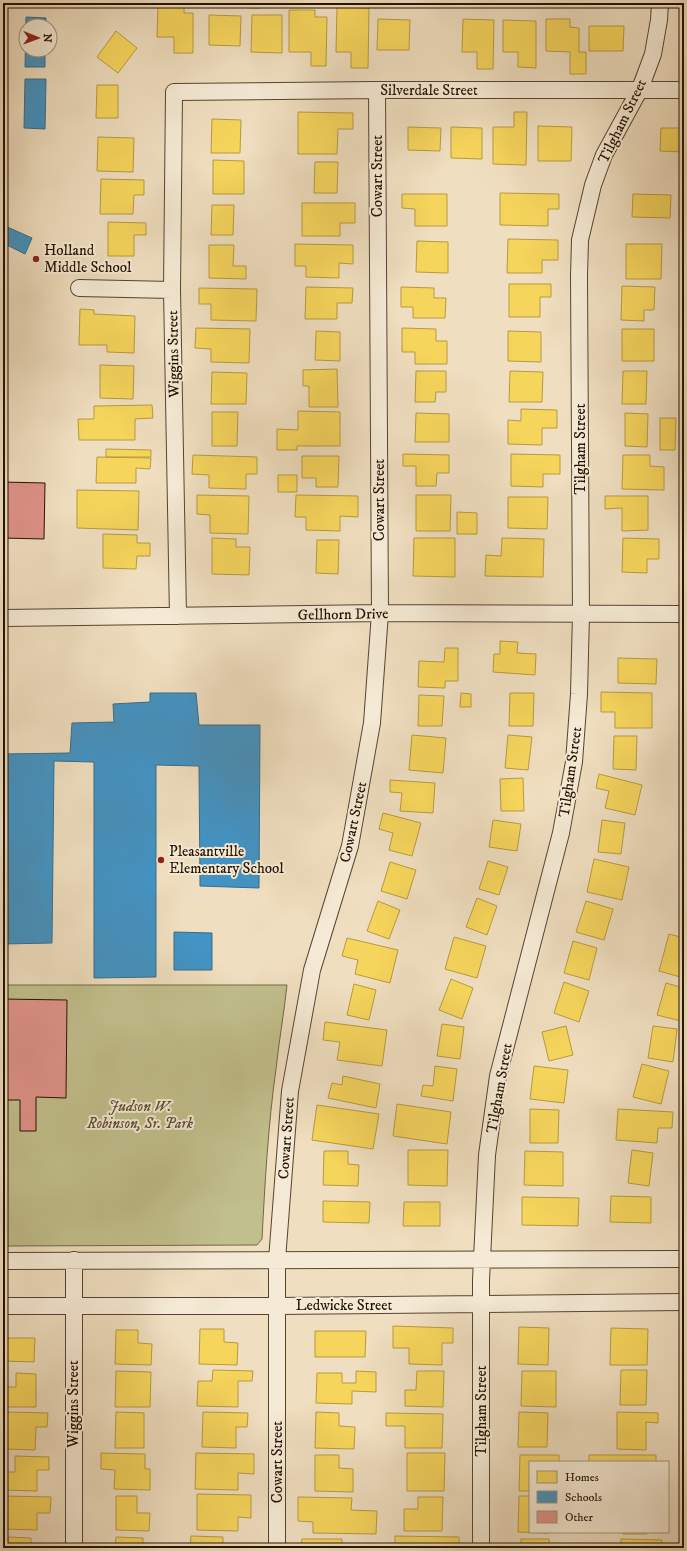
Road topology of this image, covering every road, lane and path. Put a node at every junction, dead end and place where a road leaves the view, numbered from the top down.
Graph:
1 (660, 3) edge
2 (640, 89) junction
3 (377, 90) junction
4 (684, 90) edge
5 (174, 92) joint
6 (79, 288) dead end
7 (172, 290) junction
8 (380, 613) junction
9 (580, 614) junction
10 (684, 614) edge
11 (178, 616) junction
12 (3, 618) edge
13 (684, 1259) edge
14 (74, 1260) junction
15 (277, 1260) junction
16 (482, 1260) junction
17 (3, 1261) edge
18 (684, 1302) edge
19 (482, 1304) junction
20 (73, 1305) junction
21 (3, 1306) edge
22 (277, 1306) junction
23 (74, 1548) edge
24 (277, 1548) edge
25 (481, 1548) edge

1 - 2 street, Tilgham Street
2 - 3 street, Silverdale Street
2 - 4 street, Silverdale Street
2 - 9 street, Tilgham Street
3 - 5 street, Silverdale Street
3 - 8 street, Cowart Street
5 - 7 street, Wiggins Street
6 - 7 street
7 - 11 street, Wiggins Street
8 - 9 street, Gellhorn Drive
8 - 11 street, Gellhorn Drive
8 - 15 street, Cowart Street
9 - 10 street, Gellhorn Drive
9 - 16 street, Tilgham Street
11 - 12 street, Gellhorn Drive
13 - 16 street
14 - 15 street
14 - 17 street
14 - 20 street, Wiggins Street
15 - 16 street
15 - 22 street, Cowart Street
16 - 19 street, Tilgham Street
18 - 19 street, Ledwicke Street
19 - 22 street, Ledwicke Street
19 - 25 street, Tilgham Street
20 - 21 street, Ledwicke Street
20 - 22 street, Ledwicke Street
20 - 23 street, Wiggins Street
22 - 24 street, Cowart Street

